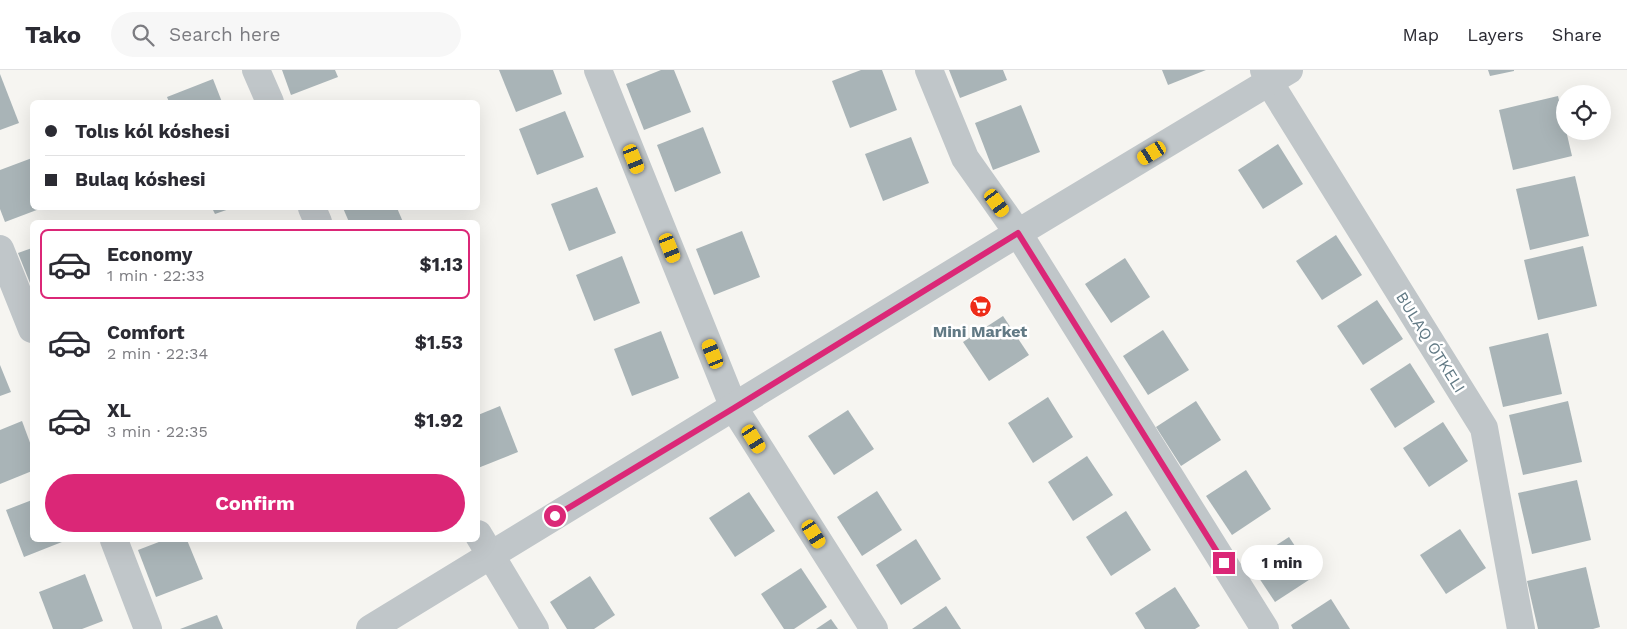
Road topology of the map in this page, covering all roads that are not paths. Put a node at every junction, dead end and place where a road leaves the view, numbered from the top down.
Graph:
1 (256, 70) edge
2 (598, 70) edge
3 (929, 70) edge
4 (1274, 74) edge
5 (269, 100) edge
6 (1018, 233) junction
7 (0, 249) edge
8 (30, 324) edge
9 (734, 408) junction
10 (115, 542) edge
11 (484, 544) edge
12 (148, 629) edge
13 (370, 629) edge
14 (535, 629) edge
15 (874, 629) edge
16 (1265, 629) edge
17 (1521, 629) edge

1 - 5 street
2 - 9 street
3 - 6 street
4 - 6 street
4 - 17 street, BULAQ ÓTKELI
6 - 9 street
6 - 16 street
7 - 8 street
9 - 11 street
9 - 15 street
10 - 12 street
11 - 13 street
11 - 14 street

